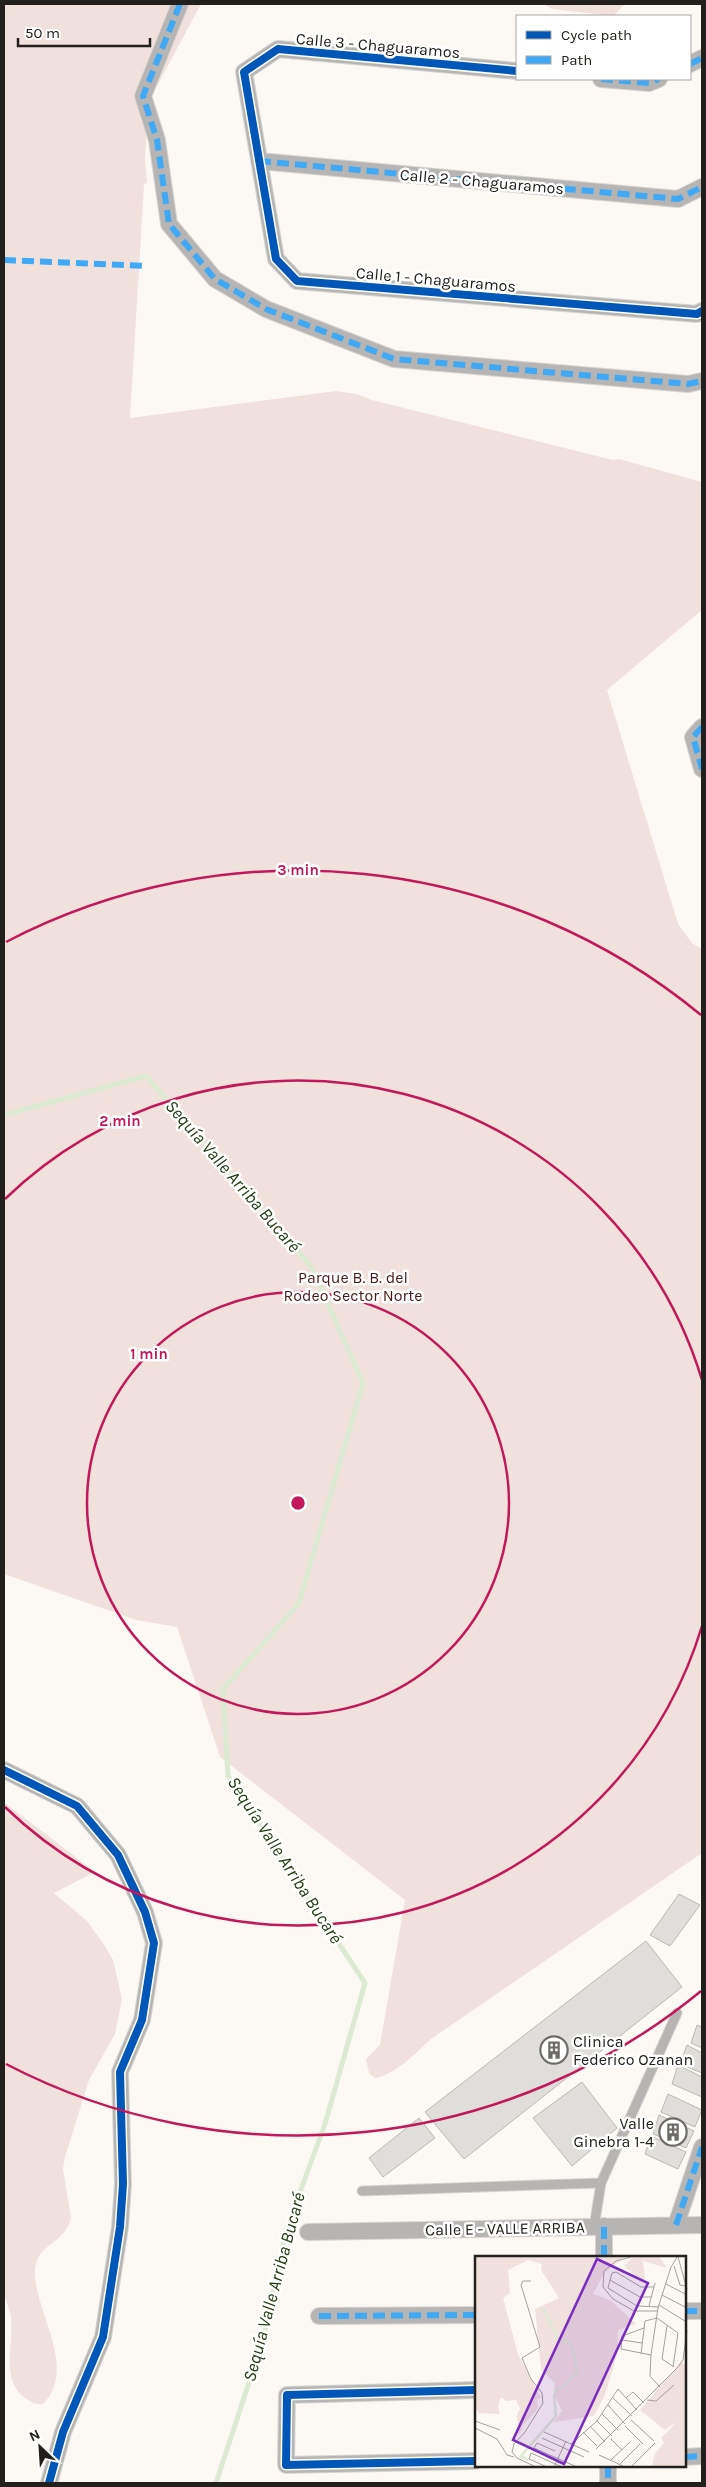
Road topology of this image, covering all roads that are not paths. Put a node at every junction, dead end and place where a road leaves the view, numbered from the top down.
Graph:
1 (180, 4) edge
2 (516, 71) edge
3 (613, 80) edge
4 (656, 80) edge
5 (259, 161) junction
6 (702, 187) edge
7 (702, 311) edge
8 (702, 380) edge
9 (702, 727) edge
10 (702, 769) edge
11 (4, 1770) edge
12 (677, 2013) dead end
13 (702, 2147) edge
14 (601, 2183) junction
15 (362, 2192) dead end
16 (676, 2225) junction
17 (702, 2225) edge
18 (599, 2226) junction
19 (308, 2232) dead end
20 (604, 2256) edge
21 (686, 2311) edge
22 (702, 2311) edge
23 (475, 2315) edge
24 (319, 2316) dead end
25 (475, 2390) edge
26 (702, 2456) edge
27 (686, 2457) edge
28 (475, 2461) edge
29 (608, 2467) edge
30 (49, 2483) edge
31 (608, 2483) edge

1 - 8 street
2 - 5 street, Calle 3 - Chaguaramos
3 - 4 street
5 - 6 street, Calle 2 - Chaguaramos
5 - 7 street, Calle 1 - Chaguaramos
9 - 10 street
11 - 30 street
12 - 14 lane
13 - 16 street
14 - 15 lane
14 - 18 lane
16 - 17 street, Calle E - VALLE ARRIBA
16 - 18 street, Calle E - VALLE ARRIBA
18 - 19 street, Calle E - VALLE ARRIBA
18 - 20 street
21 - 22 street
23 - 24 street
25 - 28 street
26 - 27 street
29 - 31 street

